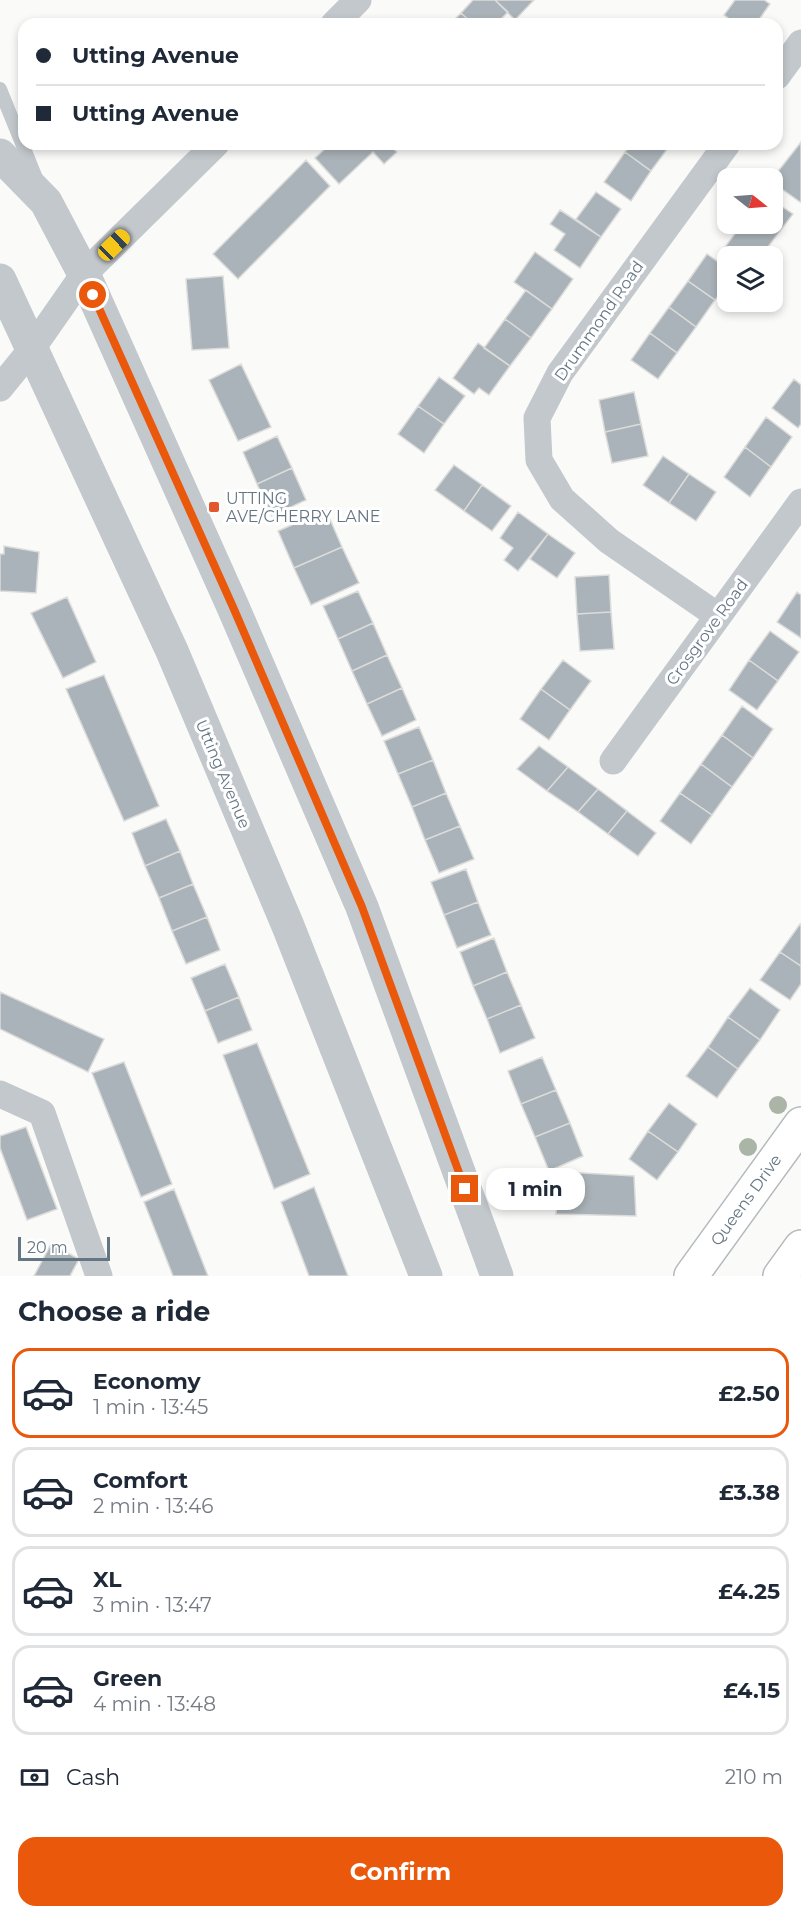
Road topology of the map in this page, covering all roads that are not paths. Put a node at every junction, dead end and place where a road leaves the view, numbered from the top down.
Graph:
1 (358, 0) edge
2 (340, 18) edge
3 (801, 43) edge
4 (783, 68) edge
5 (0, 89) edge
6 (18, 133) edge
7 (25, 150) edge
8 (210, 150) edge
9 (723, 150) edge
10 (0, 155) edge
11 (46, 202) junction
12 (84, 274) junction
13 (0, 280) edge
14 (31, 350) junction
15 (0, 388) edge
16 (801, 502) edge
17 (718, 616) junction
18 (613, 761) dead end
19 (0, 1094) edge
20 (801, 1124) edge
21 (801, 1247) edge
22 (99, 1276) edge
23 (426, 1276) edge
24 (497, 1276) edge
25 (691, 1276) edge
26 (780, 1276) edge

1 - 2 street
3 - 4 street
5 - 6 lane
7 - 11 lane
8 - 12 street
9 - 17 street, Drummond Road
10 - 11 street
11 - 12 street
12 - 14 street
12 - 24 street
13 - 14 street, Utting Avenue
14 - 15 street
14 - 23 street, Utting Avenue
16 - 17 street, Crosgrove Road
17 - 18 street, Crosgrove Road
19 - 22 street
20 - 25 highway, Queens Drive
21 - 26 highway

